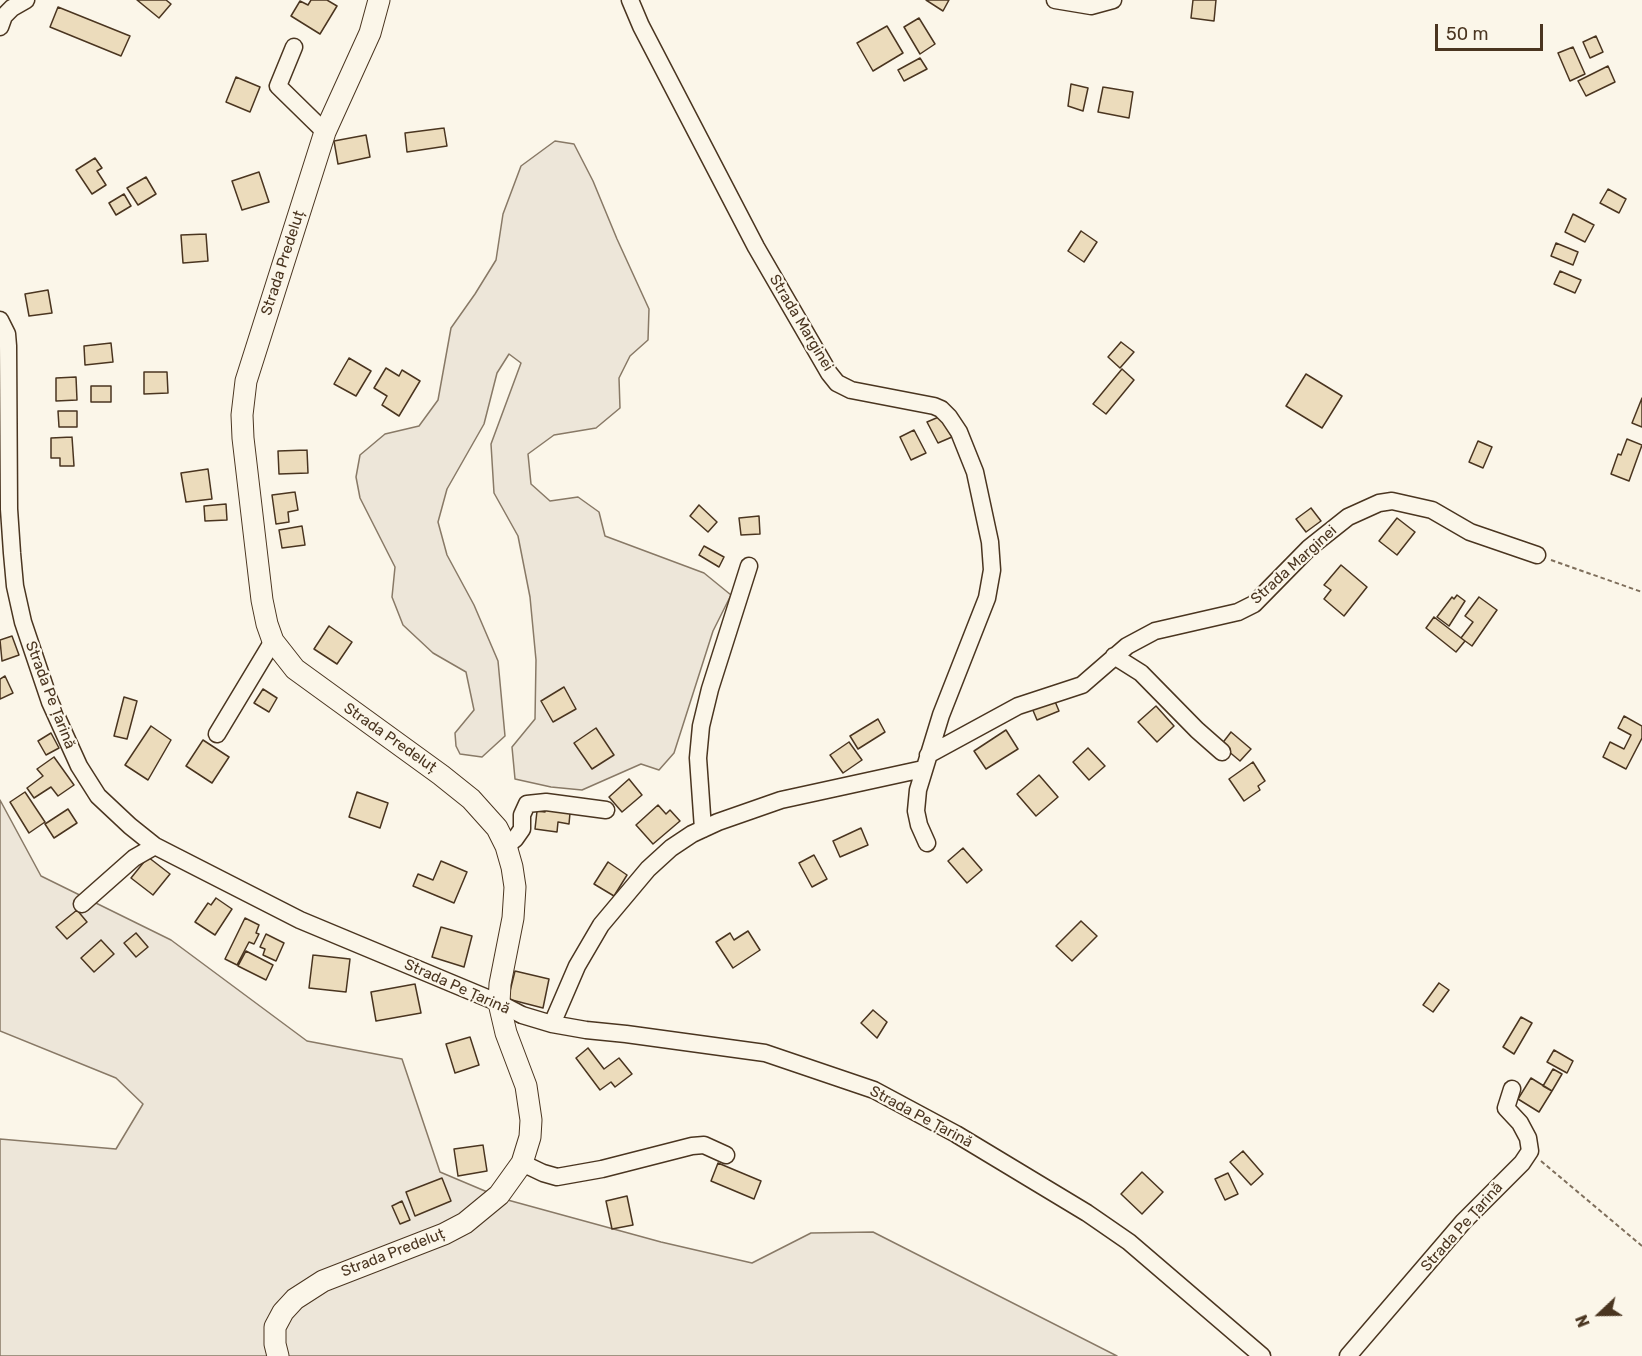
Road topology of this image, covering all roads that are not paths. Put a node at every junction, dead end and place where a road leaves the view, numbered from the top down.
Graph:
1 (26, 0) edge
2 (379, 0) edge
3 (630, 0) edge
4 (1056, 0) edge
5 (1113, 0) edge
6 (0, 27) edge
7 (294, 47) dead end
8 (325, 132) junction
9 (0, 320) edge
10 (6, 555) edge
11 (1537, 555) road end
12 (749, 566) dead end
13 (273, 641) junction
14 (1114, 656) junction
15 (217, 734) dead end
16 (1222, 752) dead end
17 (926, 762) junction
18 (606, 810) dead end
19 (703, 829) junction
20 (927, 843) dead end
21 (155, 846) junction
22 (506, 846) junction
23 (82, 904) dead end
24 (499, 1003) junction
25 (552, 1024) junction
26 (1512, 1089) dead end
27 (726, 1155) dead end
28 (522, 1163) junction
29 (278, 1356) edge
30 (1262, 1356) edge
31 (1348, 1356) edge

1 - 6 street
2 - 8 main road, Strada Predeluț
3 - 17 street, Strada Marginei
4 - 5 street
7 - 8 street
8 - 13 main road, Strada Predeluț
9 - 10 street, Strada Pe Țarină
10 - 21 street, Strada Pe Țarină
11 - 14 street, Strada Marginei
12 - 19 street
13 - 15 street
13 - 22 main road, Strada Predeluț
14 - 16 street
14 - 17 street, Strada Marginei
17 - 19 street
17 - 20 street, Strada Marginei
18 - 22 street
19 - 25 street
21 - 23 street
21 - 24 street, Strada Pe Țarină
22 - 24 main road, Strada Predeluț
24 - 25 street, Strada Pe Țarină
24 - 28 main road, Strada Predeluț
25 - 30 street, Strada Pe Țarină
26 - 31 street, Strada Pe Țarină
27 - 28 street
28 - 29 main road, Strada Predeluț

